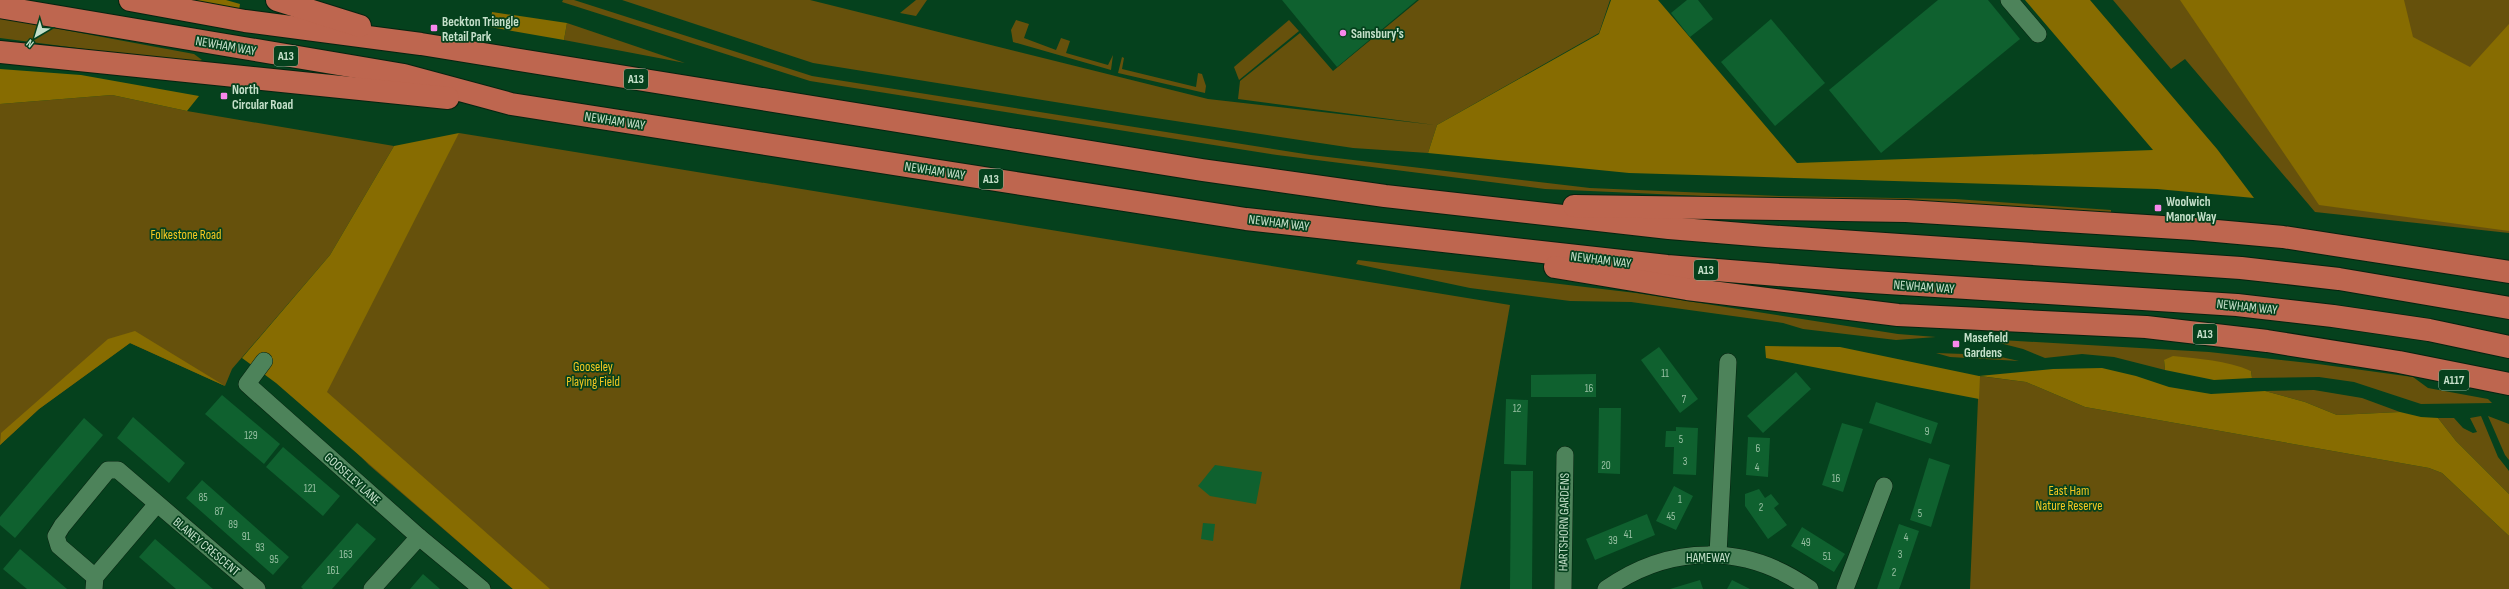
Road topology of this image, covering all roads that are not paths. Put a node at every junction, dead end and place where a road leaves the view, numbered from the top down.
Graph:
1 (130, 0) edge
2 (277, 0) edge
3 (2009, 0) edge
4 (0, 7) edge
5 (2038, 34) dead end
6 (421, 44) junction
7 (0, 52) edge
8 (511, 104) junction
9 (1477, 207) junction
10 (1472, 245) junction
11 (2509, 264) edge
12 (2486, 267) junction
13 (2509, 272) edge
14 (2509, 308) edge
15 (2509, 347) edge
16 (264, 361) dead end
17 (1728, 362) dead end
18 (2399, 362) junction
19 (2509, 384) edge
20 (2509, 399) edge
21 (1564, 455) dead end
22 (1884, 486) dead end
23 (157, 504) junction
24 (419, 537) junction
25 (1718, 554) junction
26 (94, 583) edge
27 (257, 589) edge
28 (372, 589) edge
29 (482, 589) edge
30 (1563, 589) edge
31 (1606, 589) edge
32 (1810, 589) edge
33 (1845, 589) edge

1 - 6 highway, NEWHAM WAY / A13
2 - 6 highway, A13
3 - 5 street
4 - 8 highway, NEWHAM WAY / A13
6 - 9 highway, NEWHAM WAY / A13
7 - 8 highway, A13
8 - 10 highway, NEWHAM WAY / A13
9 - 12 highway, A13
9 - 14 highway, NEWHAM WAY / A13
10 - 15 highway, NEWHAM WAY / A13
10 - 18 highway, A13
11 - 12 highway, A13
12 - 13 highway
16 - 24 street, GOOSELEY LANE
17 - 25 street
18 - 19 highway, A13
18 - 20 highway, A117
21 - 30 street, HARTSHORN GARDENS
22 - 33 street
23 - 26 street, BLANEY CRESCENT
23 - 26 street, BLANEY CRESCENT
23 - 27 street, BLANEY CRESCENT
24 - 28 street
24 - 29 street, GOOSELEY LANE
25 - 31 street, HAMEWAY
25 - 32 street, HAMEWAY

